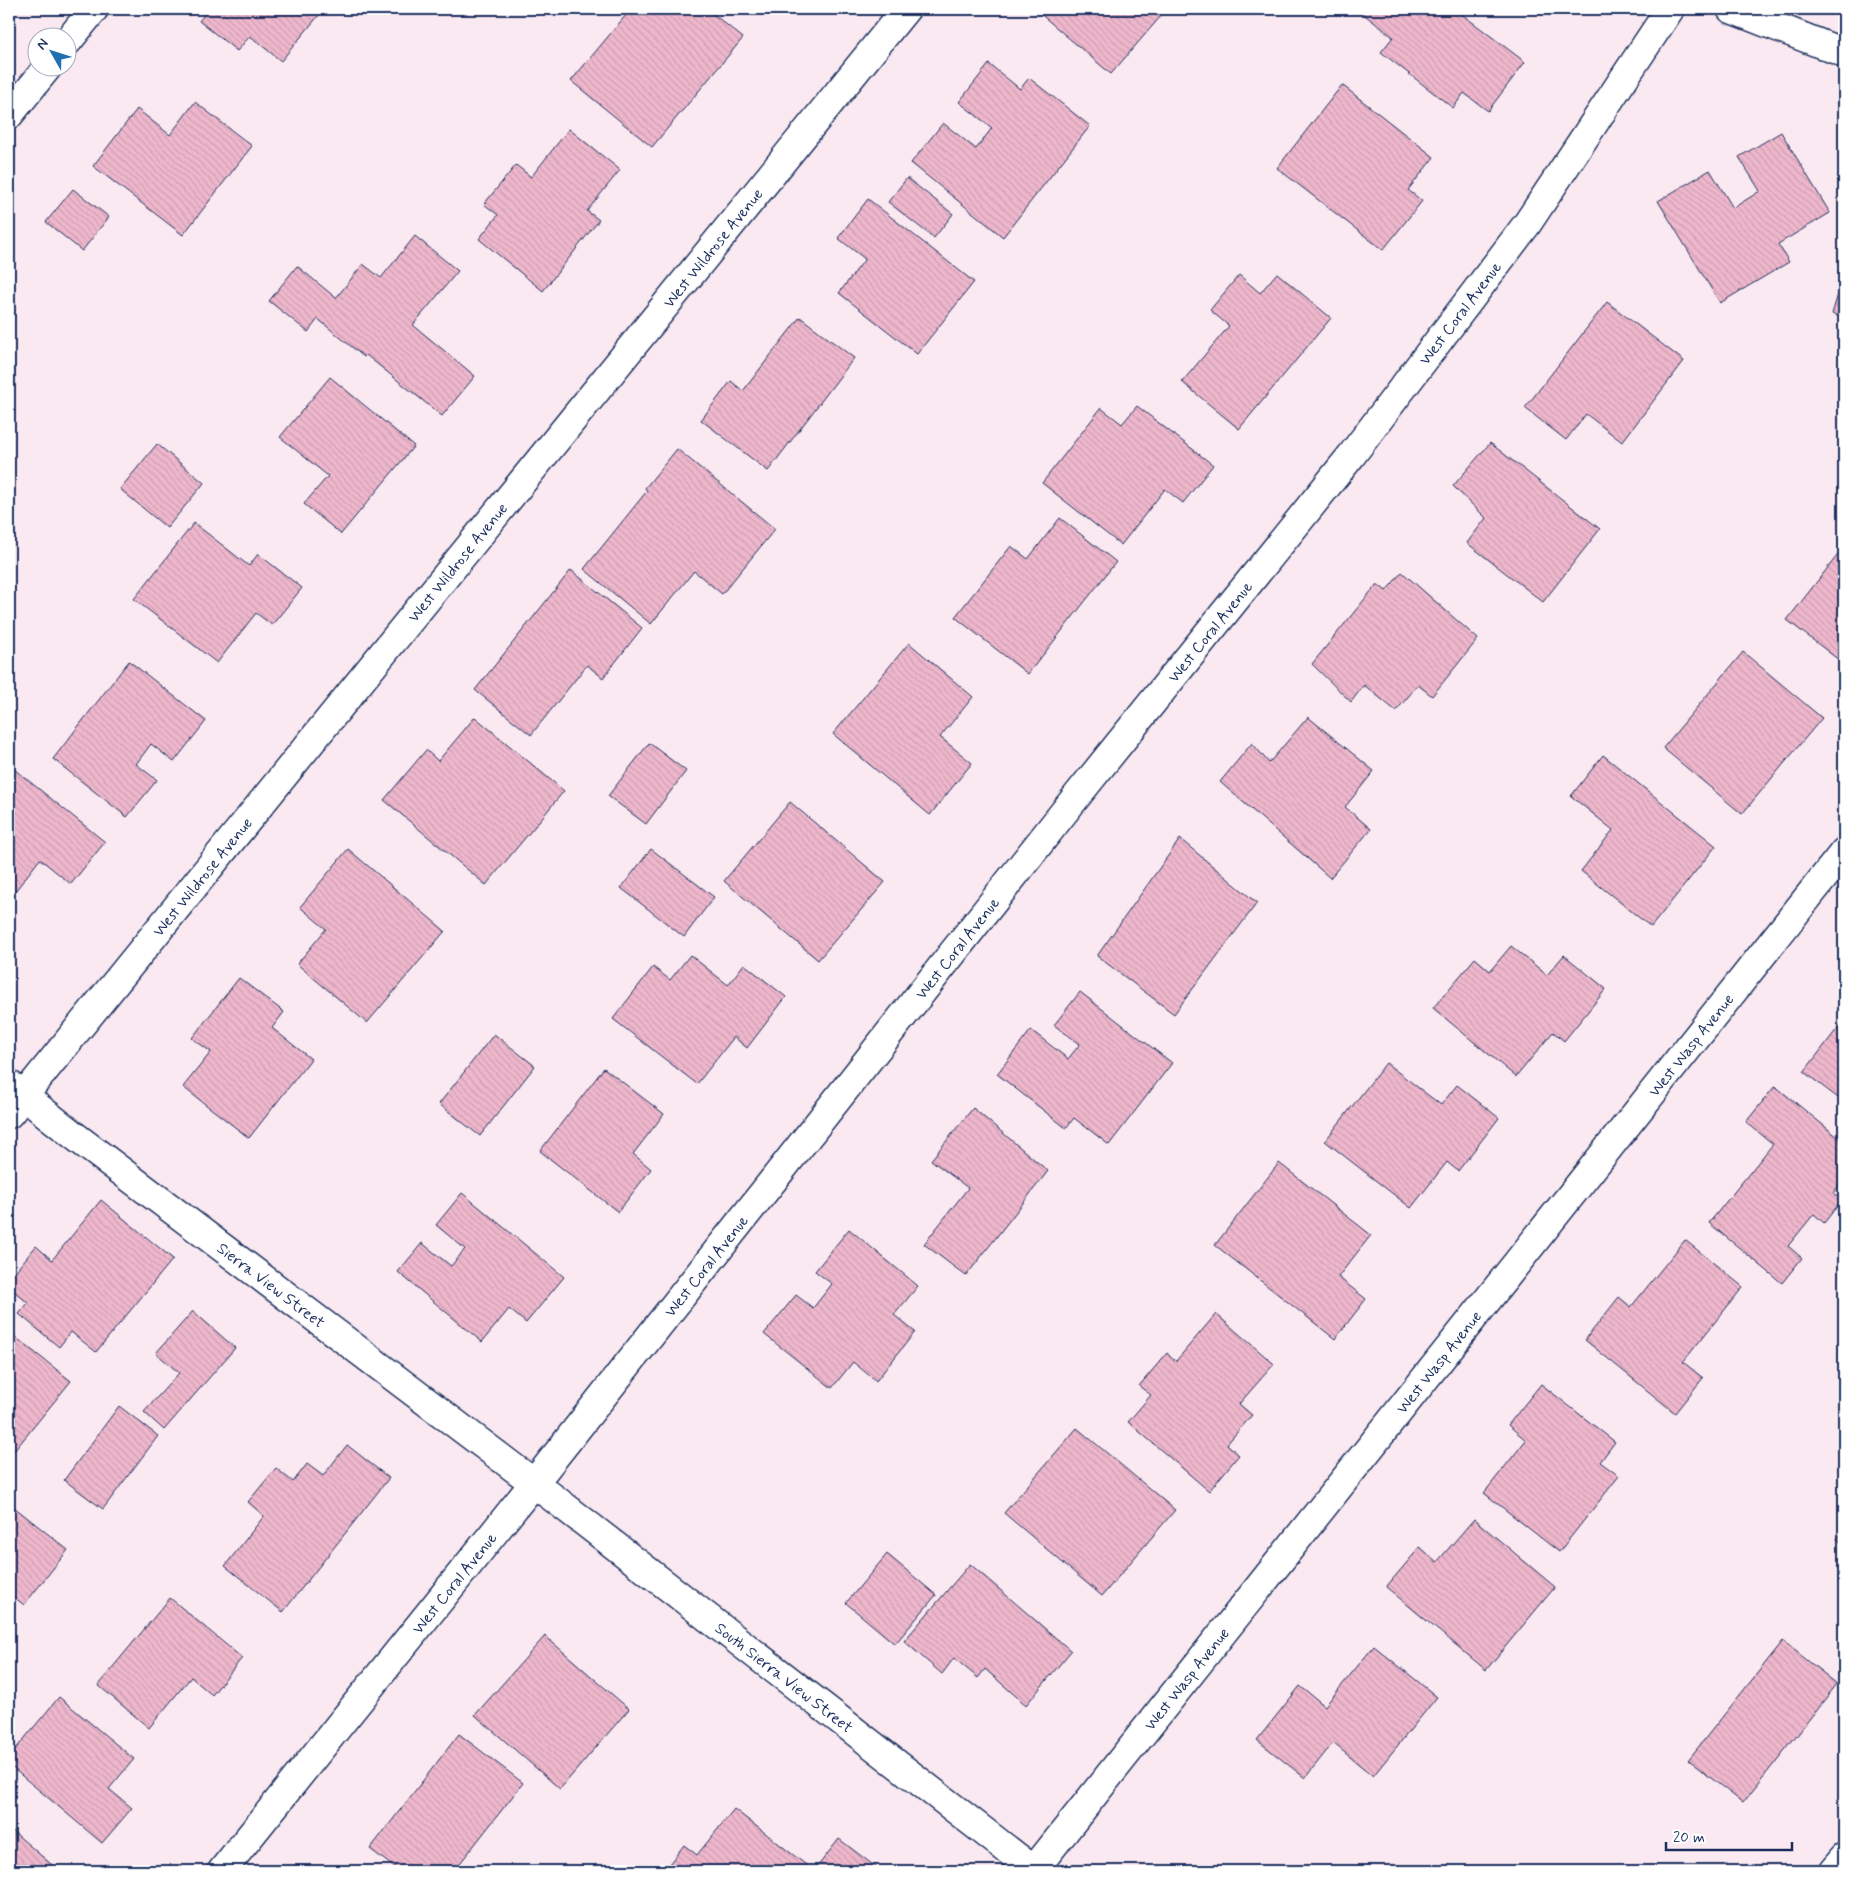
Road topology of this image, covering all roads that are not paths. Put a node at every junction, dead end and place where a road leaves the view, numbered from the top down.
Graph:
1 (94, 9) edge
2 (906, 9) edge
3 (1670, 9) edge
4 (1731, 9) edge
5 (78, 29) edge
6 (1844, 53) edge
7 (39, 78) edge
8 (9, 115) edge
9 (1844, 852) edge
10 (13, 1098) edge
11 (534, 1483) junction
12 (1844, 1858) edge
13 (222, 1871) edge
14 (1034, 1871) edge
15 (1833, 1871) edge

1 - 5 street
2 - 10 street, West Wildrose Avenue
3 - 11 street, West Coral Avenue
4 - 6 street
7 - 8 street
9 - 14 street, West Wasp Avenue
10 - 11 street, Sierra View Street
11 - 13 street, West Coral Avenue
11 - 14 street, South Sierra View Street
12 - 15 street

